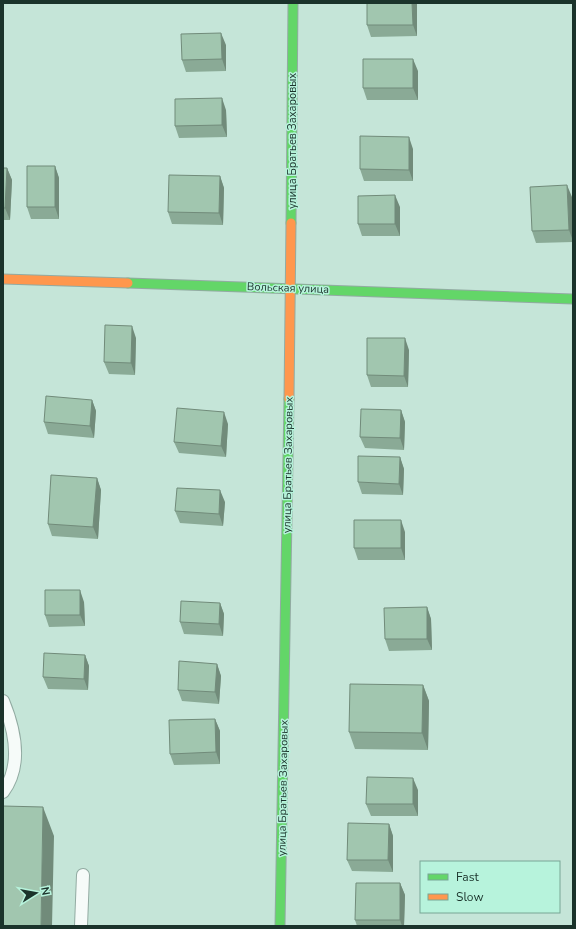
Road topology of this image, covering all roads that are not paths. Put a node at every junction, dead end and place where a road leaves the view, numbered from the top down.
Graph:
1 (293, 3) edge
2 (3, 279) edge
3 (291, 288) junction
4 (573, 299) edge
5 (3, 701) edge
6 (7, 727) edge
7 (3, 792) edge
8 (83, 875) dead end
9 (81, 926) edge
10 (280, 926) edge

1 - 3 main road, улица Братьев Захаровых
2 - 3 main road, Вольская улица
3 - 4 main road, Вольская улица
3 - 10 main road, улица Братьев Захаровых
5 - 6 lane
6 - 7 lane
8 - 9 lane

